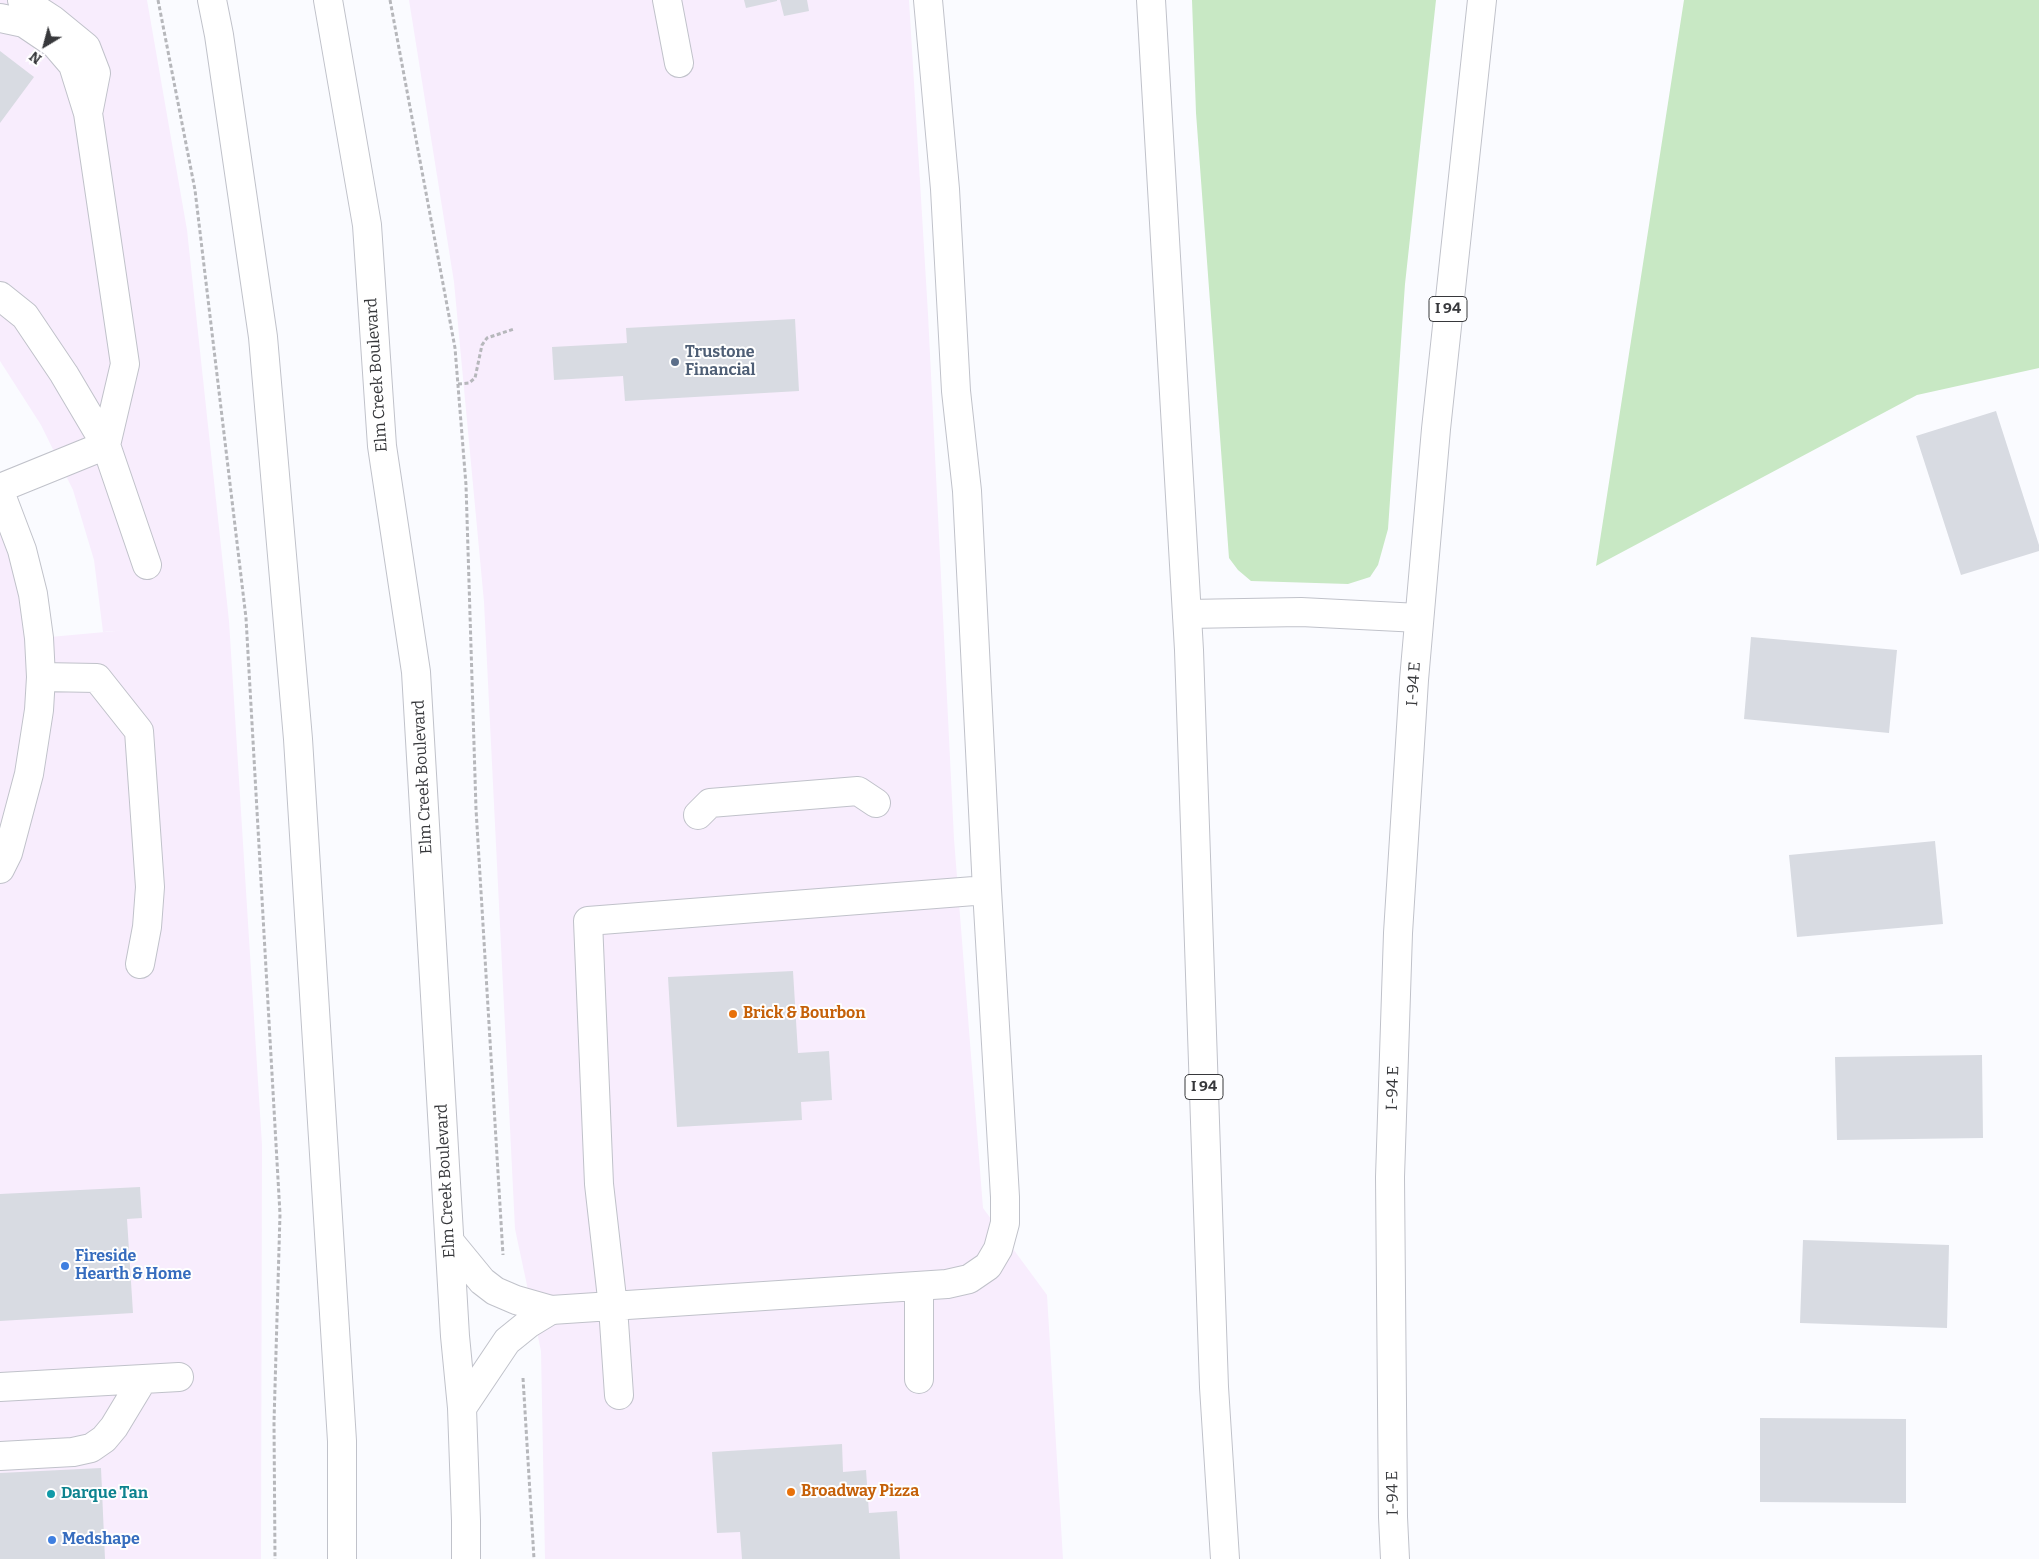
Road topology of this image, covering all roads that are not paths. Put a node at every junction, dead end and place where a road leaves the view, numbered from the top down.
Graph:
1 (22, 0) edge
2 (212, 0) edge
3 (328, 0) edge
4 (667, 0) edge
5 (928, 0) edge
6 (1151, 0) edge
7 (1482, 0) edge
8 (0, 18) edge
9 (679, 63) dead end
10 (88, 113) junction
11 (0, 296) edge
12 (106, 445) junction
13 (0, 488) edge
14 (0, 492) edge
15 (147, 565) dead end
16 (1187, 614) junction
17 (1419, 618) junction
18 (41, 677) junction
19 (876, 803) dead end
20 (698, 815) dead end
21 (0, 869) edge
22 (987, 890) junction
23 (140, 964) dead end
24 (450, 1242) junction
25 (919, 1286) junction
26 (613, 1307) junction
27 (551, 1310) junction
28 (179, 1377) dead end
29 (143, 1379) junction
30 (919, 1379) dead end
31 (0, 1387) edge
32 (619, 1395) dead end
33 (462, 1408) junction
34 (0, 1456) edge
35 (342, 1559) edge
36 (466, 1559) edge
37 (1224, 1559) edge
38 (1396, 1559) edge

1 - 10 main road
2 - 35 main road
3 - 24 main road, Elm Creek Boulevard
4 - 9 main road
5 - 22 main road
6 - 16 main road, I 94
7 - 17 main road, I 94
8 - 10 main road
10 - 12 main road
11 - 12 main road
12 - 13 main road
12 - 15 main road
14 - 18 main road
16 - 17 main road
16 - 37 main road, I 94
17 - 38 main road, I-94 E / I 94
18 - 21 main road
18 - 23 main road
19 - 20 main road
22 - 25 main road
22 - 26 main road
24 - 27 main road
24 - 33 main road, Elm Creek Boulevard
25 - 26 main road
25 - 30 main road
26 - 27 main road
26 - 32 main road
27 - 33 main road
28 - 29 main road
29 - 31 main road
29 - 34 main road
33 - 36 main road, Elm Creek Boulevard

